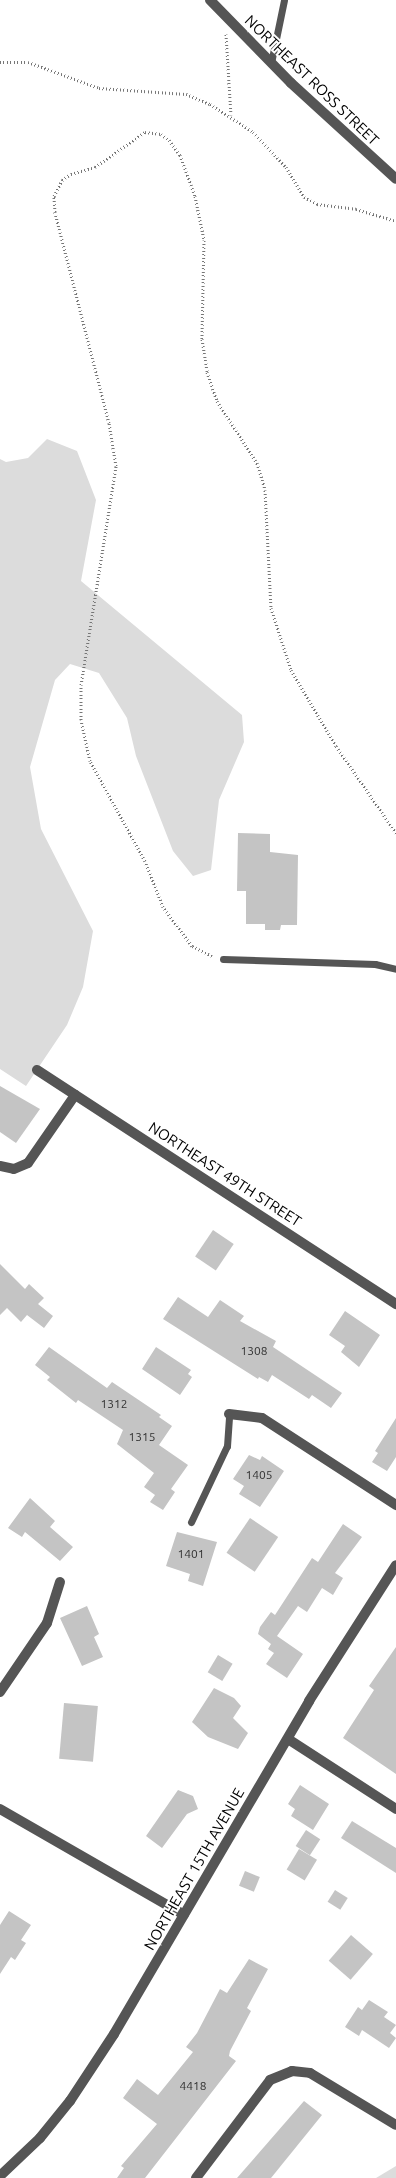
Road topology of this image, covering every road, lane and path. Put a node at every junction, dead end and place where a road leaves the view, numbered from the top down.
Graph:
1 (210, 0) edge
2 (284, 0) edge
3 (233, 23) junction
4 (0, 62) edge
5 (271, 63) junction
6 (231, 115) junction
7 (396, 179) edge
8 (396, 221) edge
9 (396, 834) edge
10 (223, 959) joint
11 (396, 970) edge
12 (37, 1070) dead end
13 (75, 1095) junction
14 (0, 1166) edge
15 (396, 1304) edge
16 (229, 1414) joint
17 (396, 1505) edge
18 (191, 1522) dead end
19 (396, 1565) edge
20 (60, 1582) dead end
21 (0, 1692) edge
22 (288, 1739) junction
23 (0, 1809) edge
24 (396, 1809) edge
25 (184, 1915) junction
26 (396, 2125) edge
27 (0, 2176) edge
28 (196, 2178) edge

1 - 3 street, NORTHEAST ROSS STREET
2 - 5 lane
3 - 5 street, NORTHEAST ROSS STREET
3 - 6 path
4 - 6 path
5 - 7 street, NORTHEAST ROSS STREET
6 - 8 path
9 - 10 path
10 - 11 lane
12 - 13 street, NORTHEAST 49TH STREET
13 - 14 street
13 - 15 street, NORTHEAST 49TH STREET
16 - 17 street
16 - 18 lane
19 - 22 street, NORTHEAST 15TH AVENUE
20 - 21 street
22 - 24 street
22 - 25 street, NORTHEAST 15TH AVENUE
23 - 25 street
25 - 27 street, NORTHEAST 15TH AVENUE
26 - 28 street

